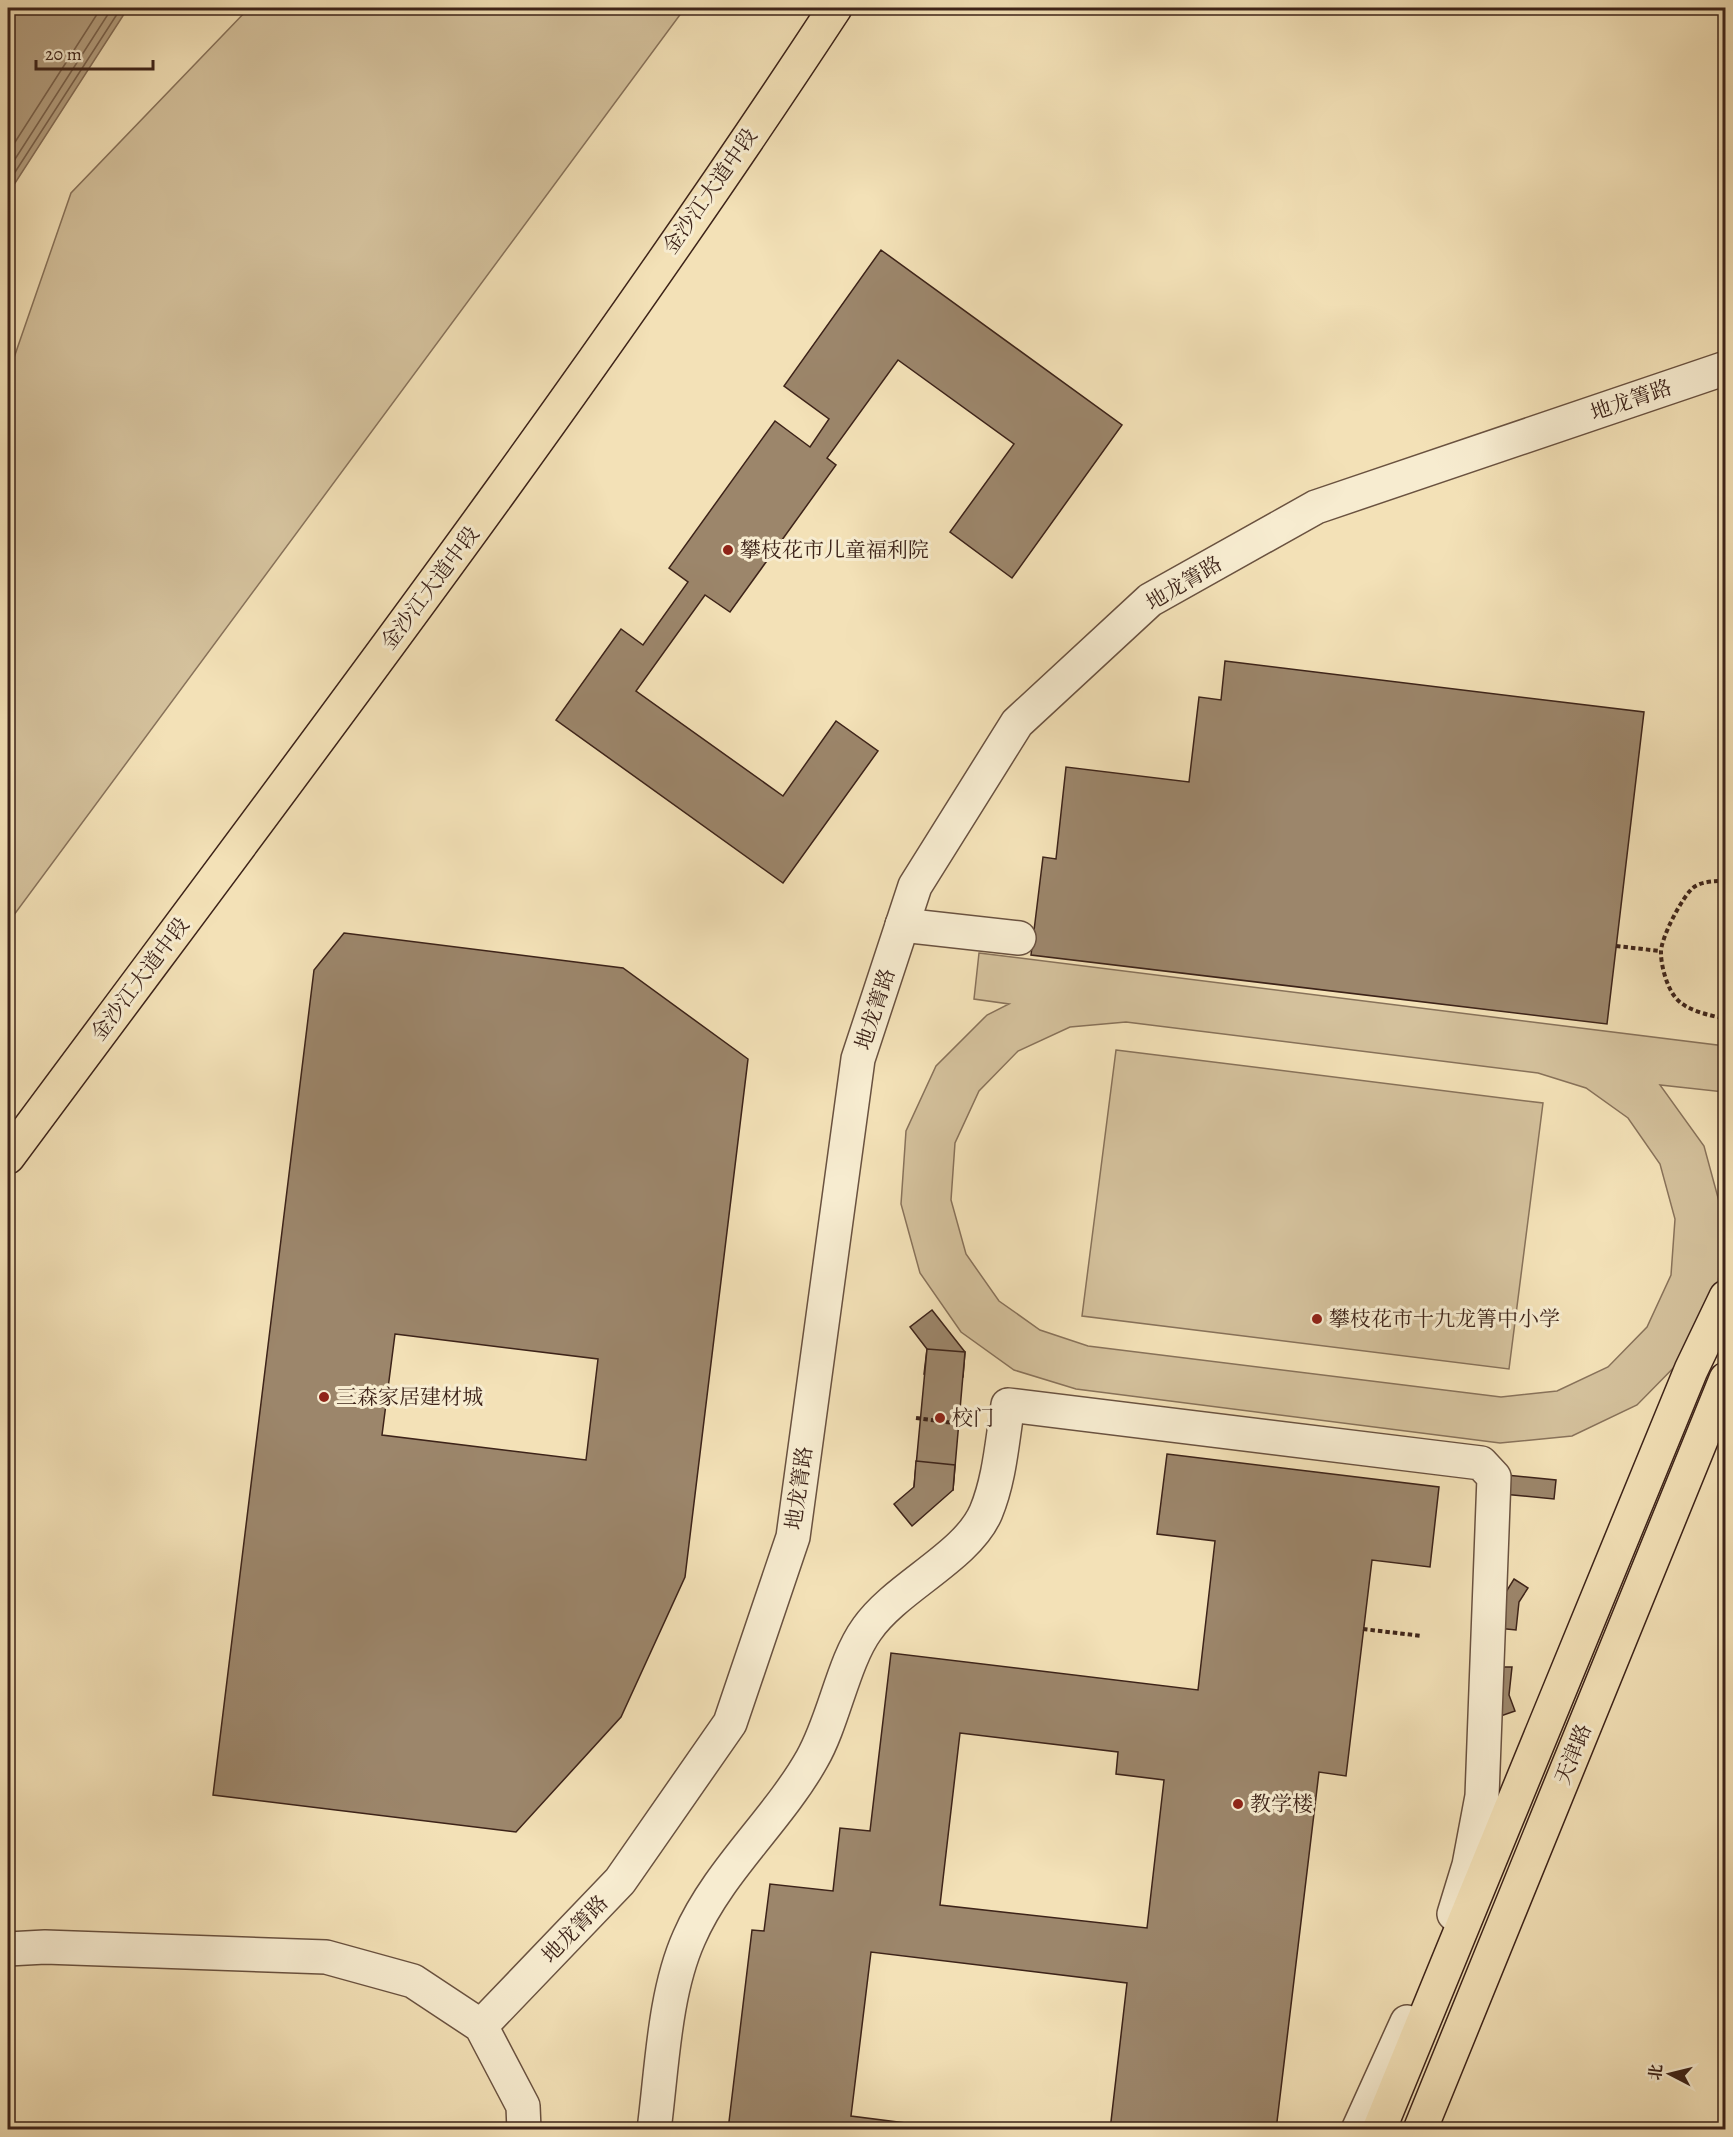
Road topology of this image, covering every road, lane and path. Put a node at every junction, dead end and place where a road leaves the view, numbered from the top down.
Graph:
1 (835, 8) edge
2 (1725, 368) edge
3 (1725, 881) edge
4 (902, 925) junction
5 (1019, 938) dead end
6 (1616, 946) dead end
7 (1660, 951) junction
8 (1725, 1019) edge
9 (8, 1157) edge
10 (1725, 1174) edge
11 (1725, 1199) edge
12 (1725, 1297) edge
13 (1725, 1379) edge
14 (916, 1418) dead end
15 (1004, 1429) junction
16 (1364, 1629) dead end
17 (1422, 1636) dead end
18 (8, 1949) edge
19 (481, 2026) junction
20 (524, 2130) edge
21 (654, 2130) edge
22 (1358, 2130) edge
23 (1379, 2130) edge
24 (1420, 2130) edge

1 - 9 main road, 金沙江大道中段
2 - 4 street, 地龙箐路
3 - 7 path
4 - 5 street
4 - 19 street, 地龙箐路
6 - 7 path
7 - 8 path
10 - 11 path
12 - 23 main road
13 - 24 main road, 天津路
14 - 15 path
15 - 21 street
15 - 22 street
16 - 17 path
18 - 19 street
19 - 20 street

